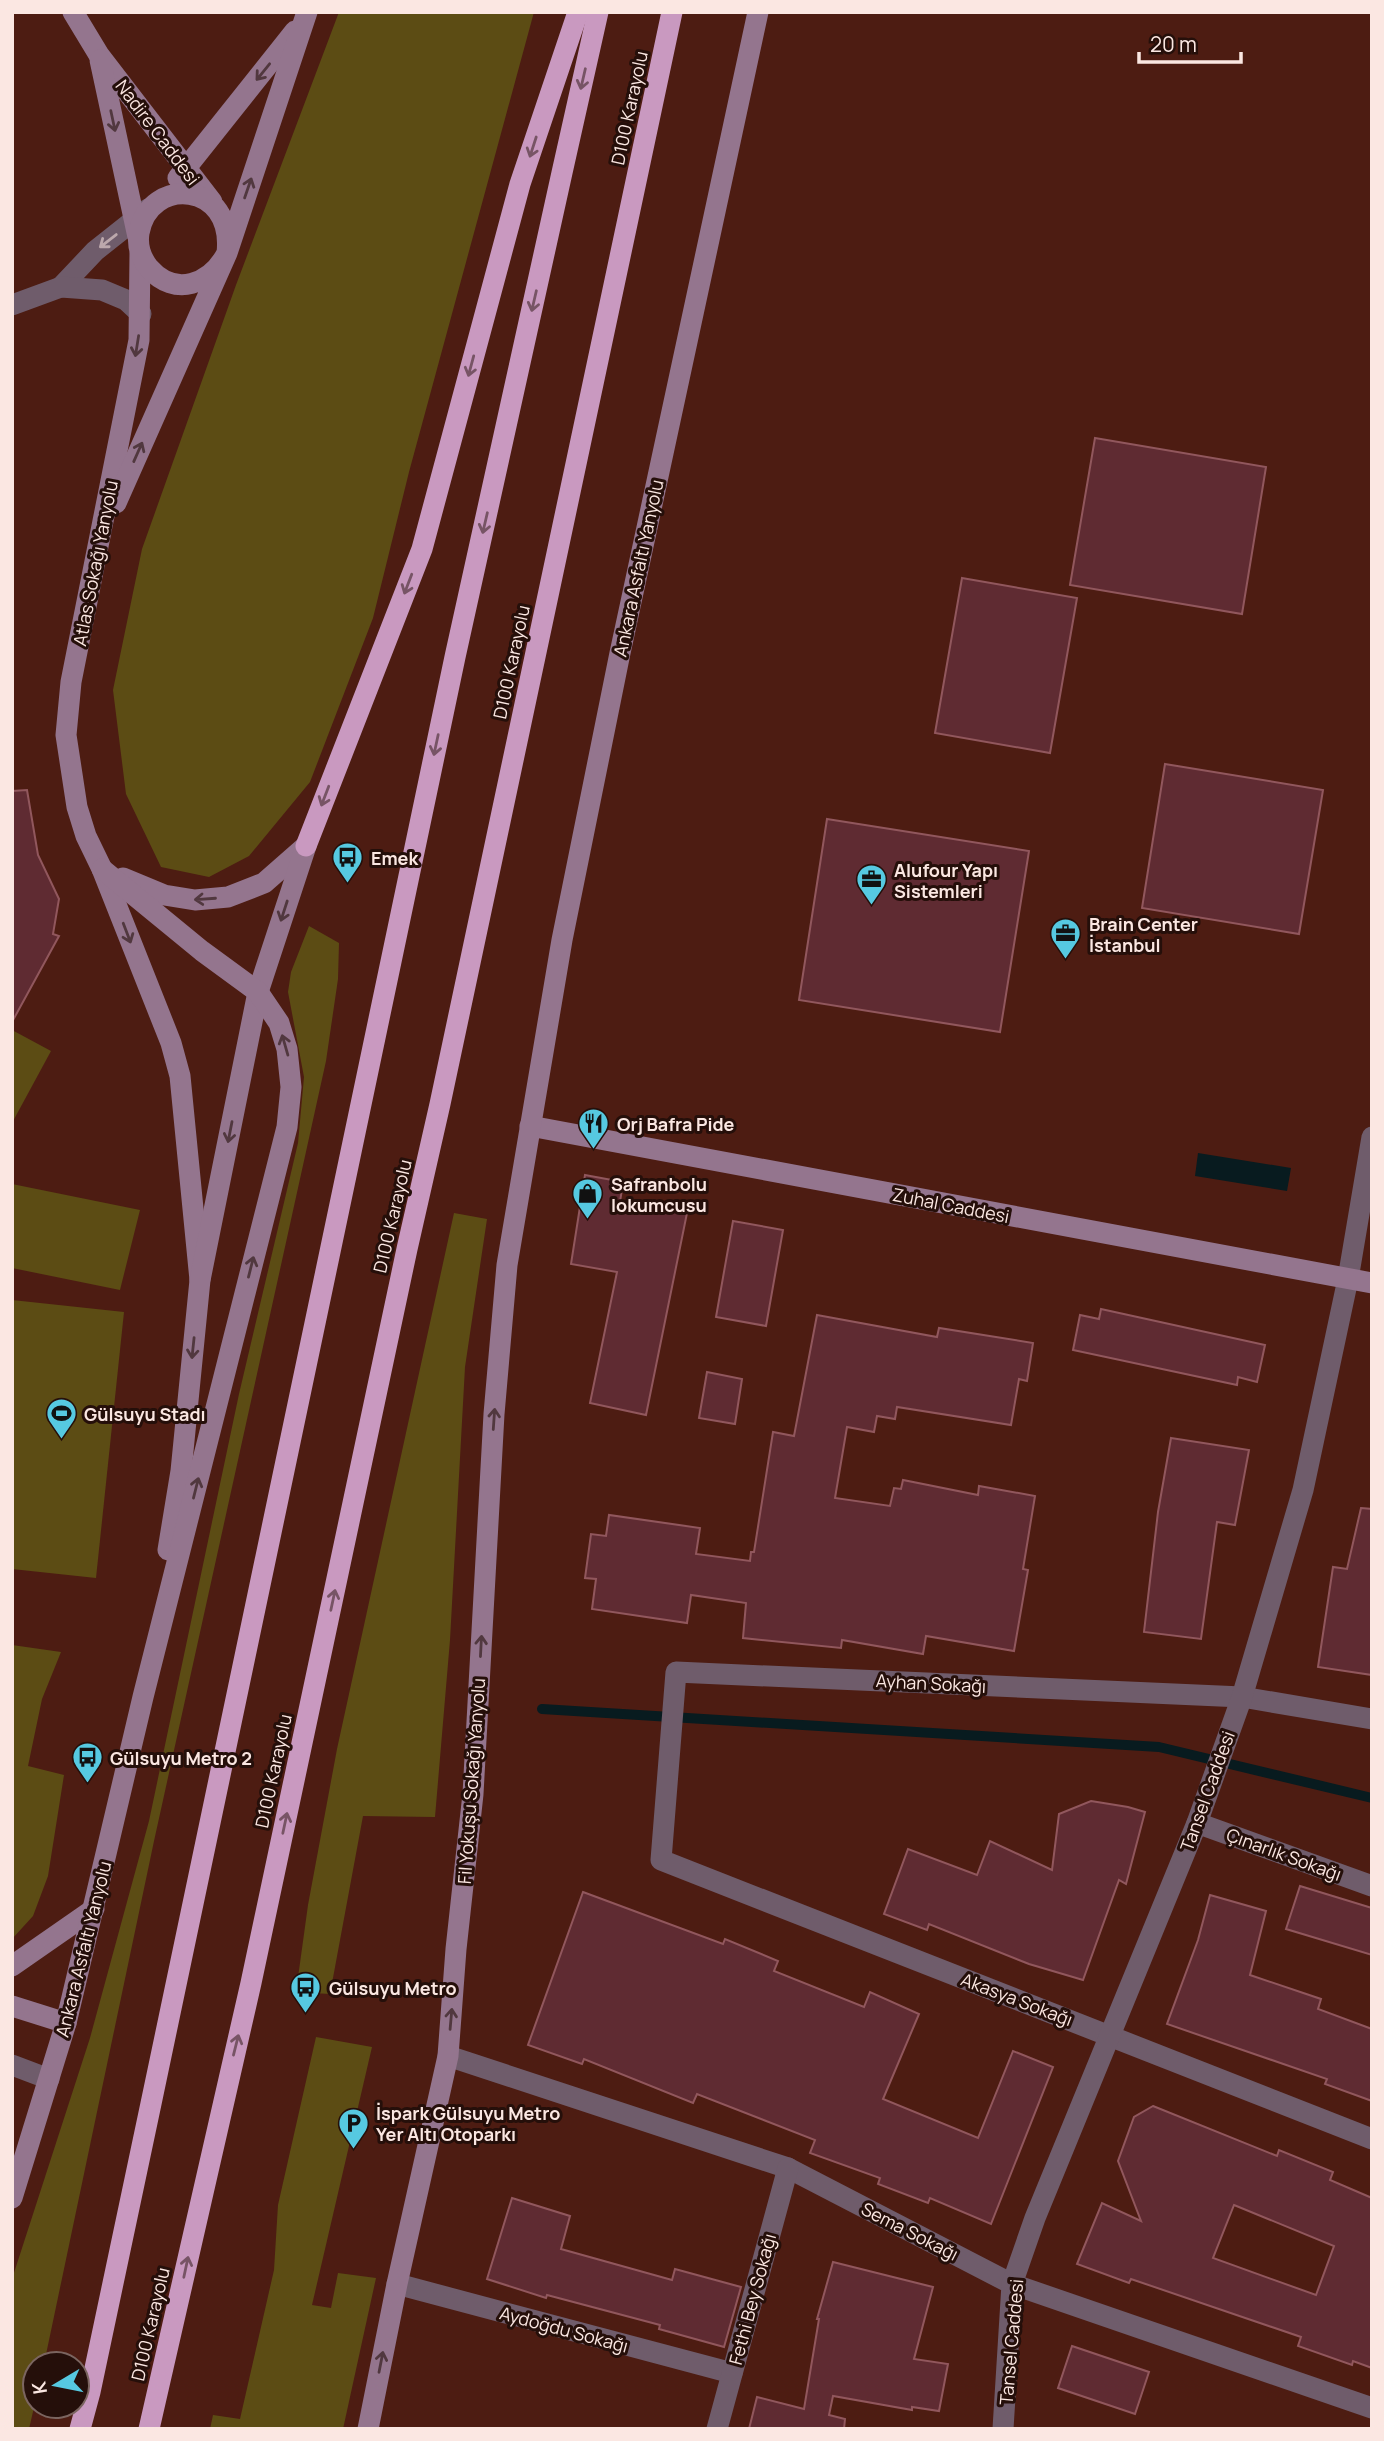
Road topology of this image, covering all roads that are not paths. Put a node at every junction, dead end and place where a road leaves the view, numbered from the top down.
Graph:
1 (73, 12) edge
2 (578, 12) edge
3 (598, 12) edge
4 (672, 12) edge
5 (758, 12) edge
6 (306, 15) edge
7 (99, 55) junction
8 (186, 168) junction
9 (160, 200) junction
10 (217, 209) junction
11 (138, 237) junction
12 (227, 253) junction
13 (61, 287) junction
14 (12, 304) edge
15 (141, 314) junction
16 (101, 537) junction
17 (306, 846) junction
18 (102, 869) junction
19 (258, 992) junction
20 (530, 1126) junction
21 (1372, 1137) edge
22 (1348, 1279) junction
23 (200, 1280) junction
24 (1372, 1283) edge
25 (144, 1697) junction
26 (1242, 1697) junction
27 (1372, 1719) edge
28 (1197, 1823) junction
29 (662, 1860) joint
30 (1372, 1886) edge
31 (94, 1909) junction
32 (12, 1966) edge
33 (12, 2006) edge
34 (66, 2023) junction
35 (1110, 2036) junction
36 (448, 2056) junction
37 (12, 2065) edge
38 (48, 2079) junction
39 (1372, 2139) edge
40 (788, 2168) junction
41 (12, 2198) edge
42 (397, 2284) junction
43 (1012, 2284) junction
44 (179, 2298) junction
45 (732, 2373) junction
46 (1372, 2408) edge
47 (78, 2429) edge
48 (149, 2429) edge
49 (162, 2429) edge
50 (368, 2429) edge
51 (717, 2429) edge
52 (1003, 2429) edge

1 - 7 main road, Nadire Caddesi
2 -> 17 highway
3 -> 47 highway
44 -> 4 highway, D100 Karayolu
5 - 20 main road, Ankara Asfaltı Yanyolu
6 -> 8 main road
12 -> 6 main road
7 - 8 main road, Nadire Caddesi
7 -> 11 main road, Nadire Caddesi
8 - 9 main road
8 - 10 main road, Nadire Caddesi
9 - 10 main road
9 - 11 main road
10 - 12 main road
11 - 12 main road
11 -> 13 street
11 - 15 main road, Atlas Sokağı Yanyolu
16 -> 12 main road
13 - 14 street
13 - 15 street
15 -> 16 main road, Atlas Sokağı Yanyolu
16 - 18 main road, Atlas Sokağı Yanyolu
17 -> 18 main road
17 -> 19 main road
18 - 19 main road
18 -> 23 main road, Atlas Sokağı Yanyolu
19 -> 23 main road
25 -> 19 main road
20 - 22 main road, Zuhal Caddesi
36 -> 20 main road, Fil Yokuşu Sokağı Yanyolu
21 - 22 street, Tansel Caddesi
22 - 24 main road, Zuhal Caddesi
22 - 26 street, Tansel Caddesi
23 -> 25 main road
25 - 31 main road, Ankara Asfaltı Yanyolu
26 - 27 street, Ayhan Sokağı
26 - 28 street, Tansel Caddesi
26 - 29 street, Ayhan Sokağı
28 - 30 street, Çınarlık Sokağı
28 - 35 street, Tansel Caddesi
29 - 35 street, Akasya Sokağı
31 - 32 main road
31 - 34 main road, Ankara Asfaltı Yanyolu
33 - 34 main road
34 - 38 main road, Ankara Asfaltı Yanyolu
35 - 39 street, Akasya Sokağı
35 - 43 street, Tansel Caddesi
36 - 40 street, Sema Sokağı
36 - 42 main road, Fil Yokuşu Sokağı Yanyolu
37 - 38 street
38 - 41 main road, Ankara Asfaltı Yanyolu
40 - 43 street, Sema Sokağı
40 - 45 street, Fethi Bey Sokağı
42 - 45 street, Aydoğdu Sokağı
50 -> 42 main road, Fil Yokuşu Sokağı Yanyolu
43 - 46 street, Sema Sokağı
43 - 52 street, Tansel Caddesi
44 - 48 highway, D100 Karayolu
44 - 49 highway
45 - 51 street, Fethi Bey Sokağı

